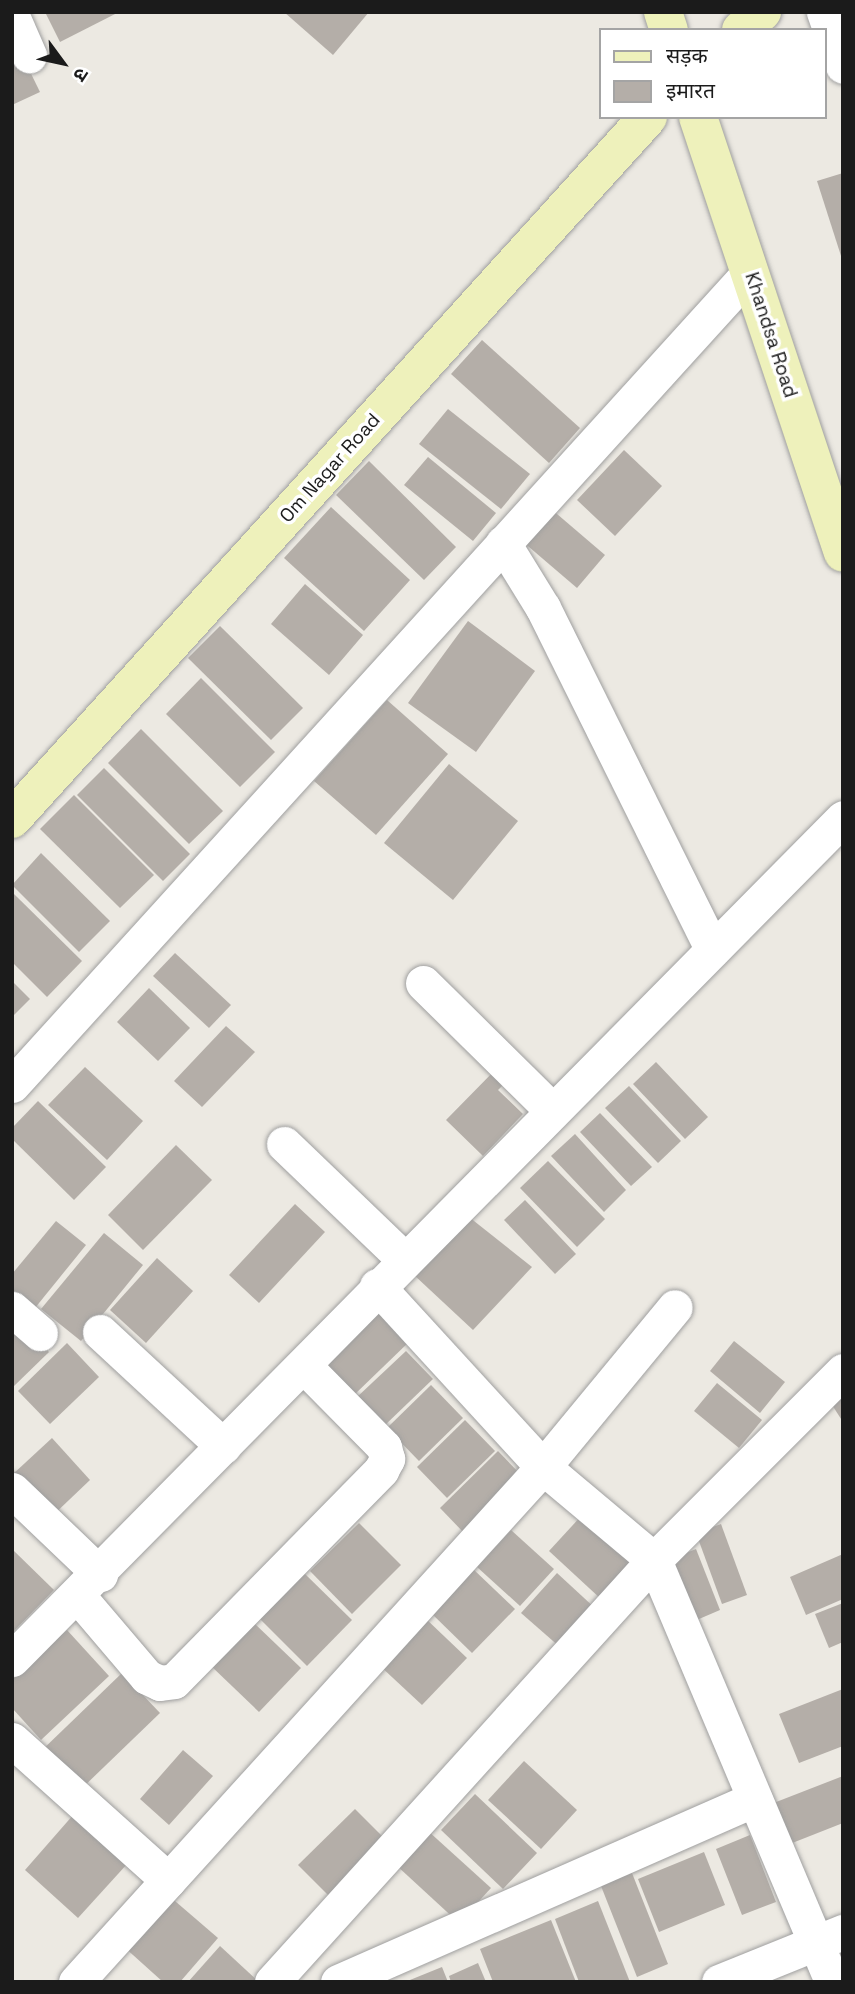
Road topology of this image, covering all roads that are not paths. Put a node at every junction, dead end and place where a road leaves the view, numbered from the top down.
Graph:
1 (762, 12) edge
2 (824, 12) edge
3 (12, 16) edge
4 (743, 28) edge
5 (29, 55) dead end
6 (843, 66) edge
7 (646, 119) edge
8 (699, 119) edge
9 (750, 272) junction
10 (503, 543) junction
11 (843, 552) edge
12 (12, 818) edge
13 (843, 818) edge
14 (712, 950) junction
15 (423, 983) dead end
16 (12, 1085) edge
17 (552, 1110) junction
18 (284, 1144) dead end
19 (404, 1259) junction
20 (377, 1286) junction
21 (676, 1307) dead end
22 (12, 1309) edge
23 (100, 1332) dead end
24 (40, 1334) dead end
25 (303, 1365) junction
26 (843, 1371) edge
27 (223, 1446) junction
28 (543, 1466) junction
29 (12, 1490) edge
30 (654, 1560) junction
31 (89, 1585) junction
32 (12, 1659) edge
33 (12, 1740) edge
34 (755, 1799) junction
35 (168, 1880) junction
36 (830, 1936) edge
37 (289, 1978) edge
38 (76, 1982) edge
39 (338, 1982) edge
40 (719, 1982) edge
41 (832, 1982) edge

1 - 4 street
2 - 6 street
3 - 5 street
7 - 12 street, Om Nagar Road
8 - 9 street, Khandsa Road
9 - 10 street
9 - 11 street, Khandsa Road
10 - 14 street
10 - 16 street
13 - 14 street
14 - 17 street
15 - 17 street
17 - 19 street
18 - 19 street
19 - 20 street
20 - 25 street
20 - 28 street
21 - 28 street
22 - 24 street
23 - 27 street
25 - 27 street
25 - 31 street
26 - 30 street
27 - 31 street
28 - 30 street
28 - 35 street
29 - 31 street
30 - 34 street
30 - 37 street
31 - 32 street
33 - 35 street
34 - 36 street
34 - 39 street
35 - 38 street
36 - 40 street
36 - 41 street

